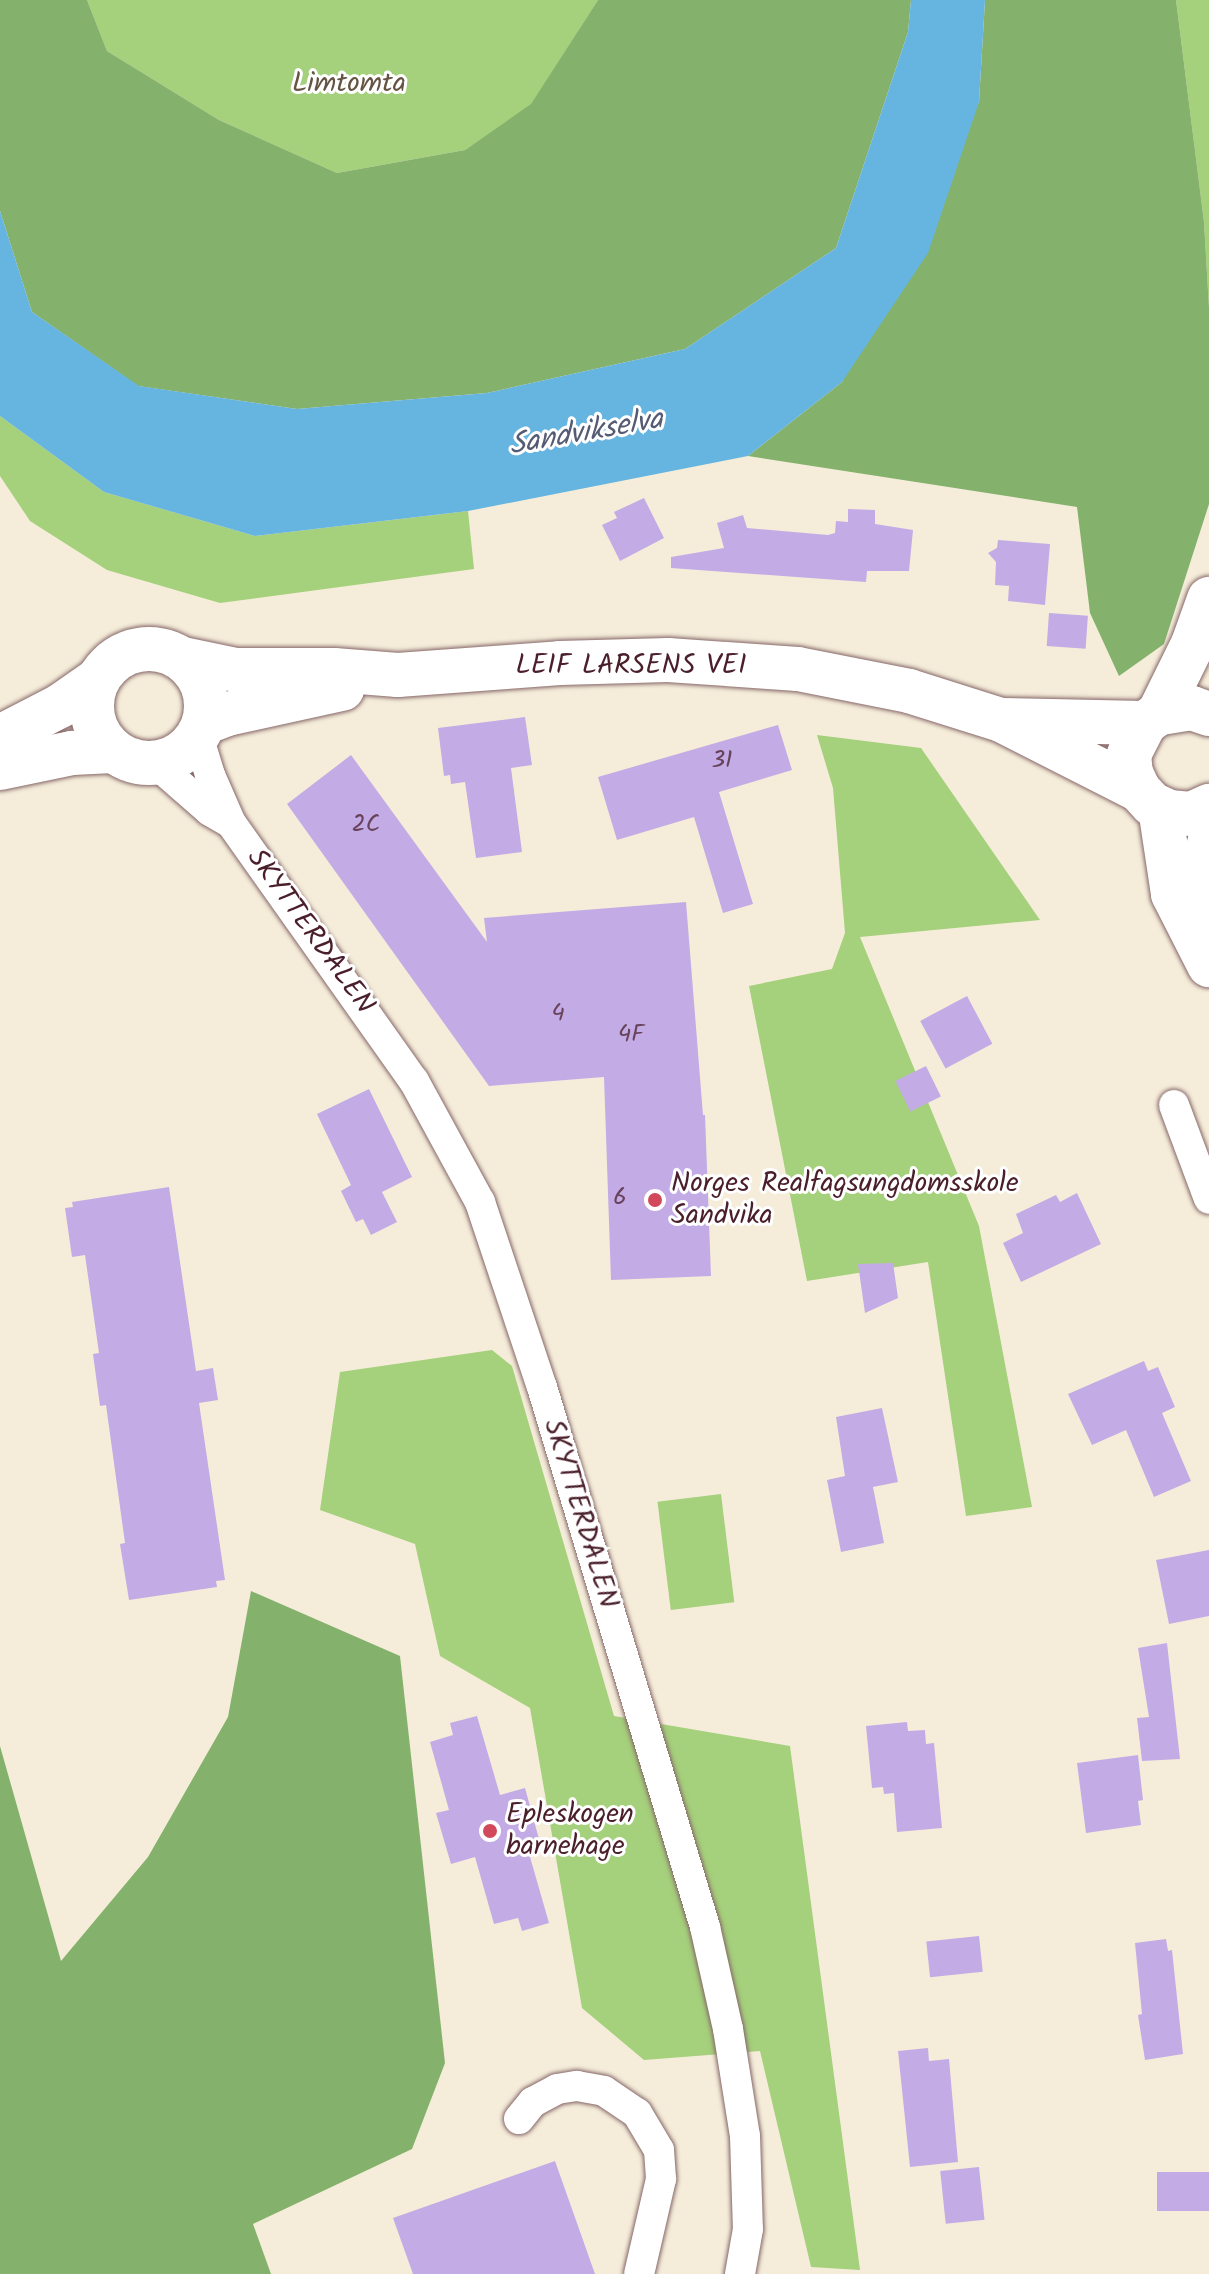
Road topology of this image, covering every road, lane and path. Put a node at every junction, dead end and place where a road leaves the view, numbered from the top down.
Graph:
1 (1209, 599) edge
2 (183, 659) junction
3 (398, 675) junction
4 (96, 681) junction
5 (1209, 714) edge
6 (1152, 718) junction
7 (1001, 720) junction
8 (201, 730) junction
9 (0, 737) edge
10 (113, 751) junction
11 (155, 763) junction
12 (0, 768) edge
13 (1149, 799) junction
14 (1209, 806) edge
15 (231, 823) junction
16 (1209, 843) edge
17 (1209, 931) edge
18 (1209, 965) edge
19 (1174, 1105) dead end
20 (1209, 1199) edge
21 (519, 2119) dead end
22 (639, 2274) edge
23 (740, 2274) edge

1 - 6 main road
2 - 3 main road, LEIF LARSENS VEI
2 - 4 main road
2 - 8 main road
3 - 7 main road, LEIF LARSENS VEI
3 - 8 main road, LEIF LARSENS VEI
4 - 9 main road
4 - 10 main road
5 - 6 main road, LEIF LARSENS VEI
6 - 7 main road, LEIF LARSENS VEI
6 - 13 main road
7 - 13 main road, LEIF LARSENS VEI
8 - 11 main road
8 - 15 street, SKYTTERDALEN
10 - 11 main road
10 - 12 main road
11 - 15 street, SKYTTERDALEN
13 - 14 main road
13 - 18 main road
15 - 23 street, SKYTTERDALEN
16 - 17 main road
19 - 20 street
21 - 22 street

